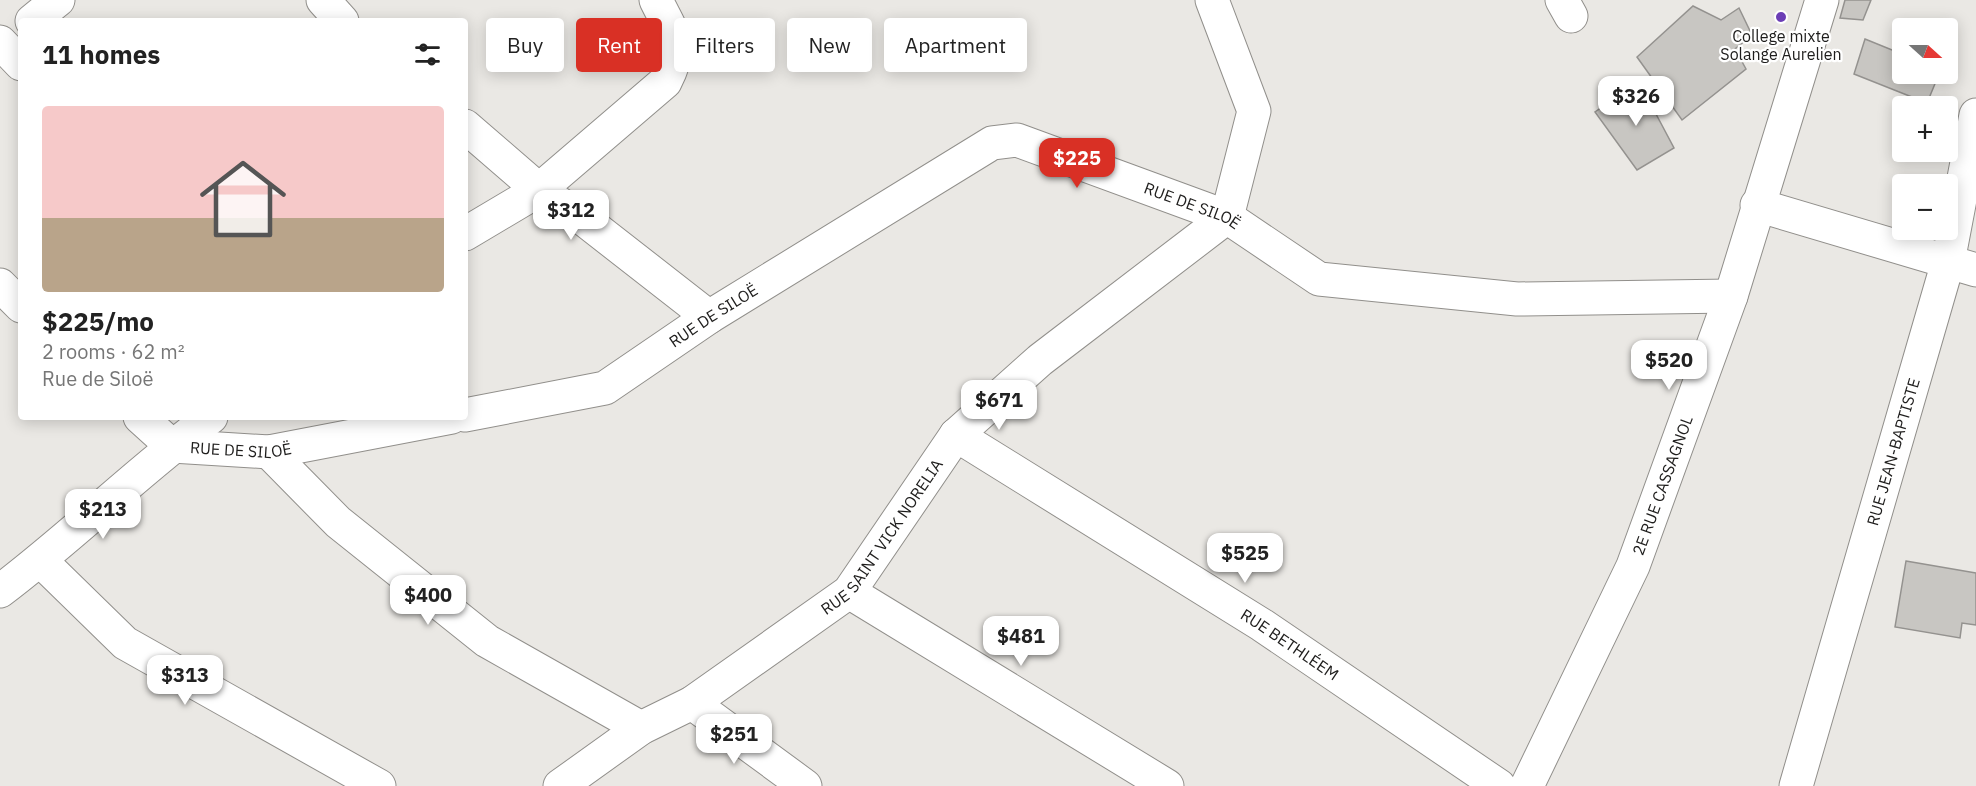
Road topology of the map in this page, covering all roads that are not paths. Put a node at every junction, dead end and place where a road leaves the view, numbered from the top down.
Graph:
1 (58, 0) edge
2 (324, 0) edge
3 (656, 0) edge
4 (1822, 0) edge
5 (1215, 1) edge
6 (36, 18) edge
7 (339, 18) edge
8 (1976, 115) edge
9 (468, 129) edge
10 (539, 190) junction
11 (1757, 205) junction
12 (1227, 217) junction
13 (468, 232) edge
14 (1962, 266) edge
15 (0, 285) edge
16 (1731, 296) junction
17 (18, 303) edge
18 (709, 317) junction
19 (468, 413) edge
20 (143, 420) edge
21 (207, 420) edge
22 (418, 420) edge
23 (314, 429) edge
24 (956, 435) junction
25 (172, 446) junction
26 (269, 452) junction
27 (40, 560) junction
28 (0, 591) edge
29 (849, 592) junction
30 (692, 703) junction
31 (641, 728) junction
32 (379, 786) edge
33 (560, 786) edge
34 (805, 786) edge
35 (1167, 786) edge
36 (1498, 786) edge
37 (1527, 786) edge
38 (1796, 786) edge

1 - 6 street
2 - 7 street
3 - 10 street
4 - 11 street, 2E RUE CASSAGNOL
5 - 12 street
8 - 14 street, RUE JEAN-BAPTISTE
9 - 10 street
10 - 13 street
10 - 18 street
11 - 14 street
11 - 16 street, 2E RUE CASSAGNOL
12 - 16 street, RUE DE SILOË
12 - 18 street, RUE DE SILOË
12 - 24 street, RUE SAINT VICK NORELIA
14 - 38 street, RUE JEAN-BAPTISTE
15 - 17 street
16 - 37 street, 2E RUE CASSAGNOL
18 - 19 street, RUE DE SILOË
20 - 25 street
21 - 25 street
22 - 23 street, RUE DE SILOË
23 - 26 street, RUE DE SILOË
24 - 29 street, RUE SAINT VICK NORELIA
24 - 36 street, RUE BETHLÉEM
25 - 26 street, RUE DE SILOË
25 - 27 street
26 - 31 street
27 - 28 street
27 - 32 street
29 - 30 street, RUE SAINT VICK NORELIA
29 - 35 street
30 - 31 street, RUE SAINT VICK NORELIA
30 - 34 street
31 - 33 street, RUE SAINT VICK NORELIA

